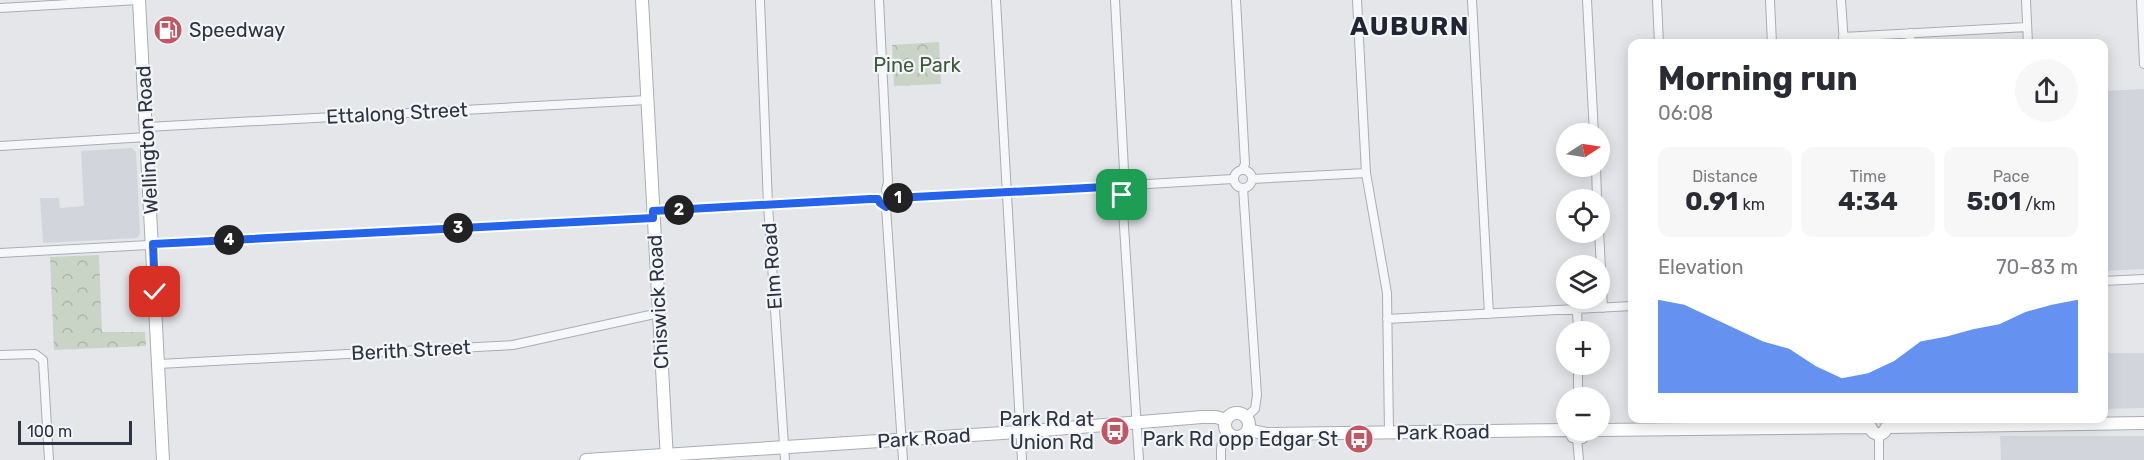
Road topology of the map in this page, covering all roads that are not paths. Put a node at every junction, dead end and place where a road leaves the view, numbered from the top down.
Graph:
1 (139, 0) edge
2 (642, 0) edge
3 (760, 0) edge
4 (879, 0) edge
5 (996, 0) edge
6 (1115, 0) edge
7 (1236, 0) edge
8 (1357, 0) edge
9 (1472, 0) edge
10 (1587, 0) edge
11 (1657, 0) edge
12 (1770, 0) edge
13 (1841, 0) edge
14 (2025, 0) edge
15 (2141, 0) edge
16 (0, 8) edge
17 (2027, 27) junction
18 (1910, 33) junction
19 (1659, 39) edge
20 (1772, 39) edge
21 (1843, 39) edge
22 (1853, 39) edge
23 (1910, 39) edge
24 (2028, 39) edge
25 (2144, 64) edge
26 (647, 100) junction
27 (1593, 123) edge
28 (147, 132) junction
29 (0, 146) edge
30 (1242, 170) junction
31 (1366, 173) junction
32 (1121, 176) junction
33 (1233, 179) junction
34 (1252, 179) junction
35 (1131, 185) junction
36 (1112, 186) junction
37 (1243, 188) junction
38 (886, 190) junction
39 (1006, 192) junction
40 (1122, 195) junction
41 (895, 198) junction
42 (878, 199) junction
43 (768, 205) junction
44 (886, 207) junction
45 (653, 215) junction
46 (153, 244) junction
47 (0, 254) edge
48 (2144, 279) edge
49 (2108, 281) edge
50 (1628, 306) edge
51 (1610, 308) edge
52 (1590, 309) edge
53 (1577, 310) junction
54 (659, 313) junction
55 (1489, 314) junction
56 (1387, 319) junction
57 (1578, 321) edge
58 (0, 355) edge
59 (159, 364) junction
60 (1246, 417) junction
61 (1226, 420) junction
62 (1137, 423) junction
63 (2144, 423) edge
64 (1878, 425) edge
65 (1248, 430) junction
66 (1610, 430) edge
67 (1019, 432) junction
68 (1389, 432) junction
69 (1556, 432) edge
70 (1228, 433) junction
71 (902, 440) junction
72 (1576, 441) edge
73 (785, 454) edge
74 (667, 458) edge
75 (49, 460) edge
76 (163, 460) edge
77 (586, 460) edge
78 (903, 460) edge
79 (1022, 460) edge
80 (1139, 460) edge
81 (1221, 460) edge
82 (1579, 460) edge
83 (1879, 460) edge

1 - 16 street
1 - 28 street, Wellington Road
2 - 26 street, Chiswick Road
3 - 43 street, Elm Road
4 - 38 street
5 - 39 street
6 - 32 street
7 - 30 street
8 - 31 street
9 - 55 street
10 - 27 street
11 - 19 street
12 - 20 street
13 - 21 street
14 - 17 street
15 - 25 street
17 - 18 street
17 - 24 street
18 - 22 street
18 - 23 street
26 - 28 street, Ettalong Street
26 - 45 street, Chiswick Road
28 - 29 street, Ettalong Street
28 - 46 street, Wellington Road
30 - 33 street
30 - 34 street
31 - 34 street
31 - 56 street
32 - 35 street
32 - 36 street
33 - 35 street
33 - 37 street
34 - 37 street
35 - 40 street
36 - 39 street
36 - 40 street
37 - 60 street
38 - 41 street
38 - 42 street
39 - 41 street
39 - 67 street
40 - 62 street
41 - 44 street
42 - 43 street
42 - 44 street
43 - 45 street
43 - 73 street, Elm Road
44 - 71 street
45 - 46 street
45 - 54 street, Chiswick Road
46 - 47 street
46 - 59 street, Wellington Road
48 - 49 street
50 - 51 street
52 - 53 street
53 - 55 street
53 - 57 street
54 - 59 street, Berith Street
54 - 74 street, Chiswick Road
55 - 56 street
56 - 68 street
58 - 75 street
59 - 76 street, Wellington Road
60 - 61 street
60 - 65 street
61 - 62 street, Park Road
61 - 70 street
62 - 67 street, Park Road
62 - 80 street
63 - 64 street
64 - 66 street
64 - 83 street
65 - 68 street, Park Road
65 - 70 street
67 - 71 street, Park Road
67 - 79 street
68 - 69 street, Park Road
70 - 81 street
71 - 73 street, Park Road
71 - 78 street
72 - 82 street
73 - 74 street, Park Road
74 - 77 street, Park Road

